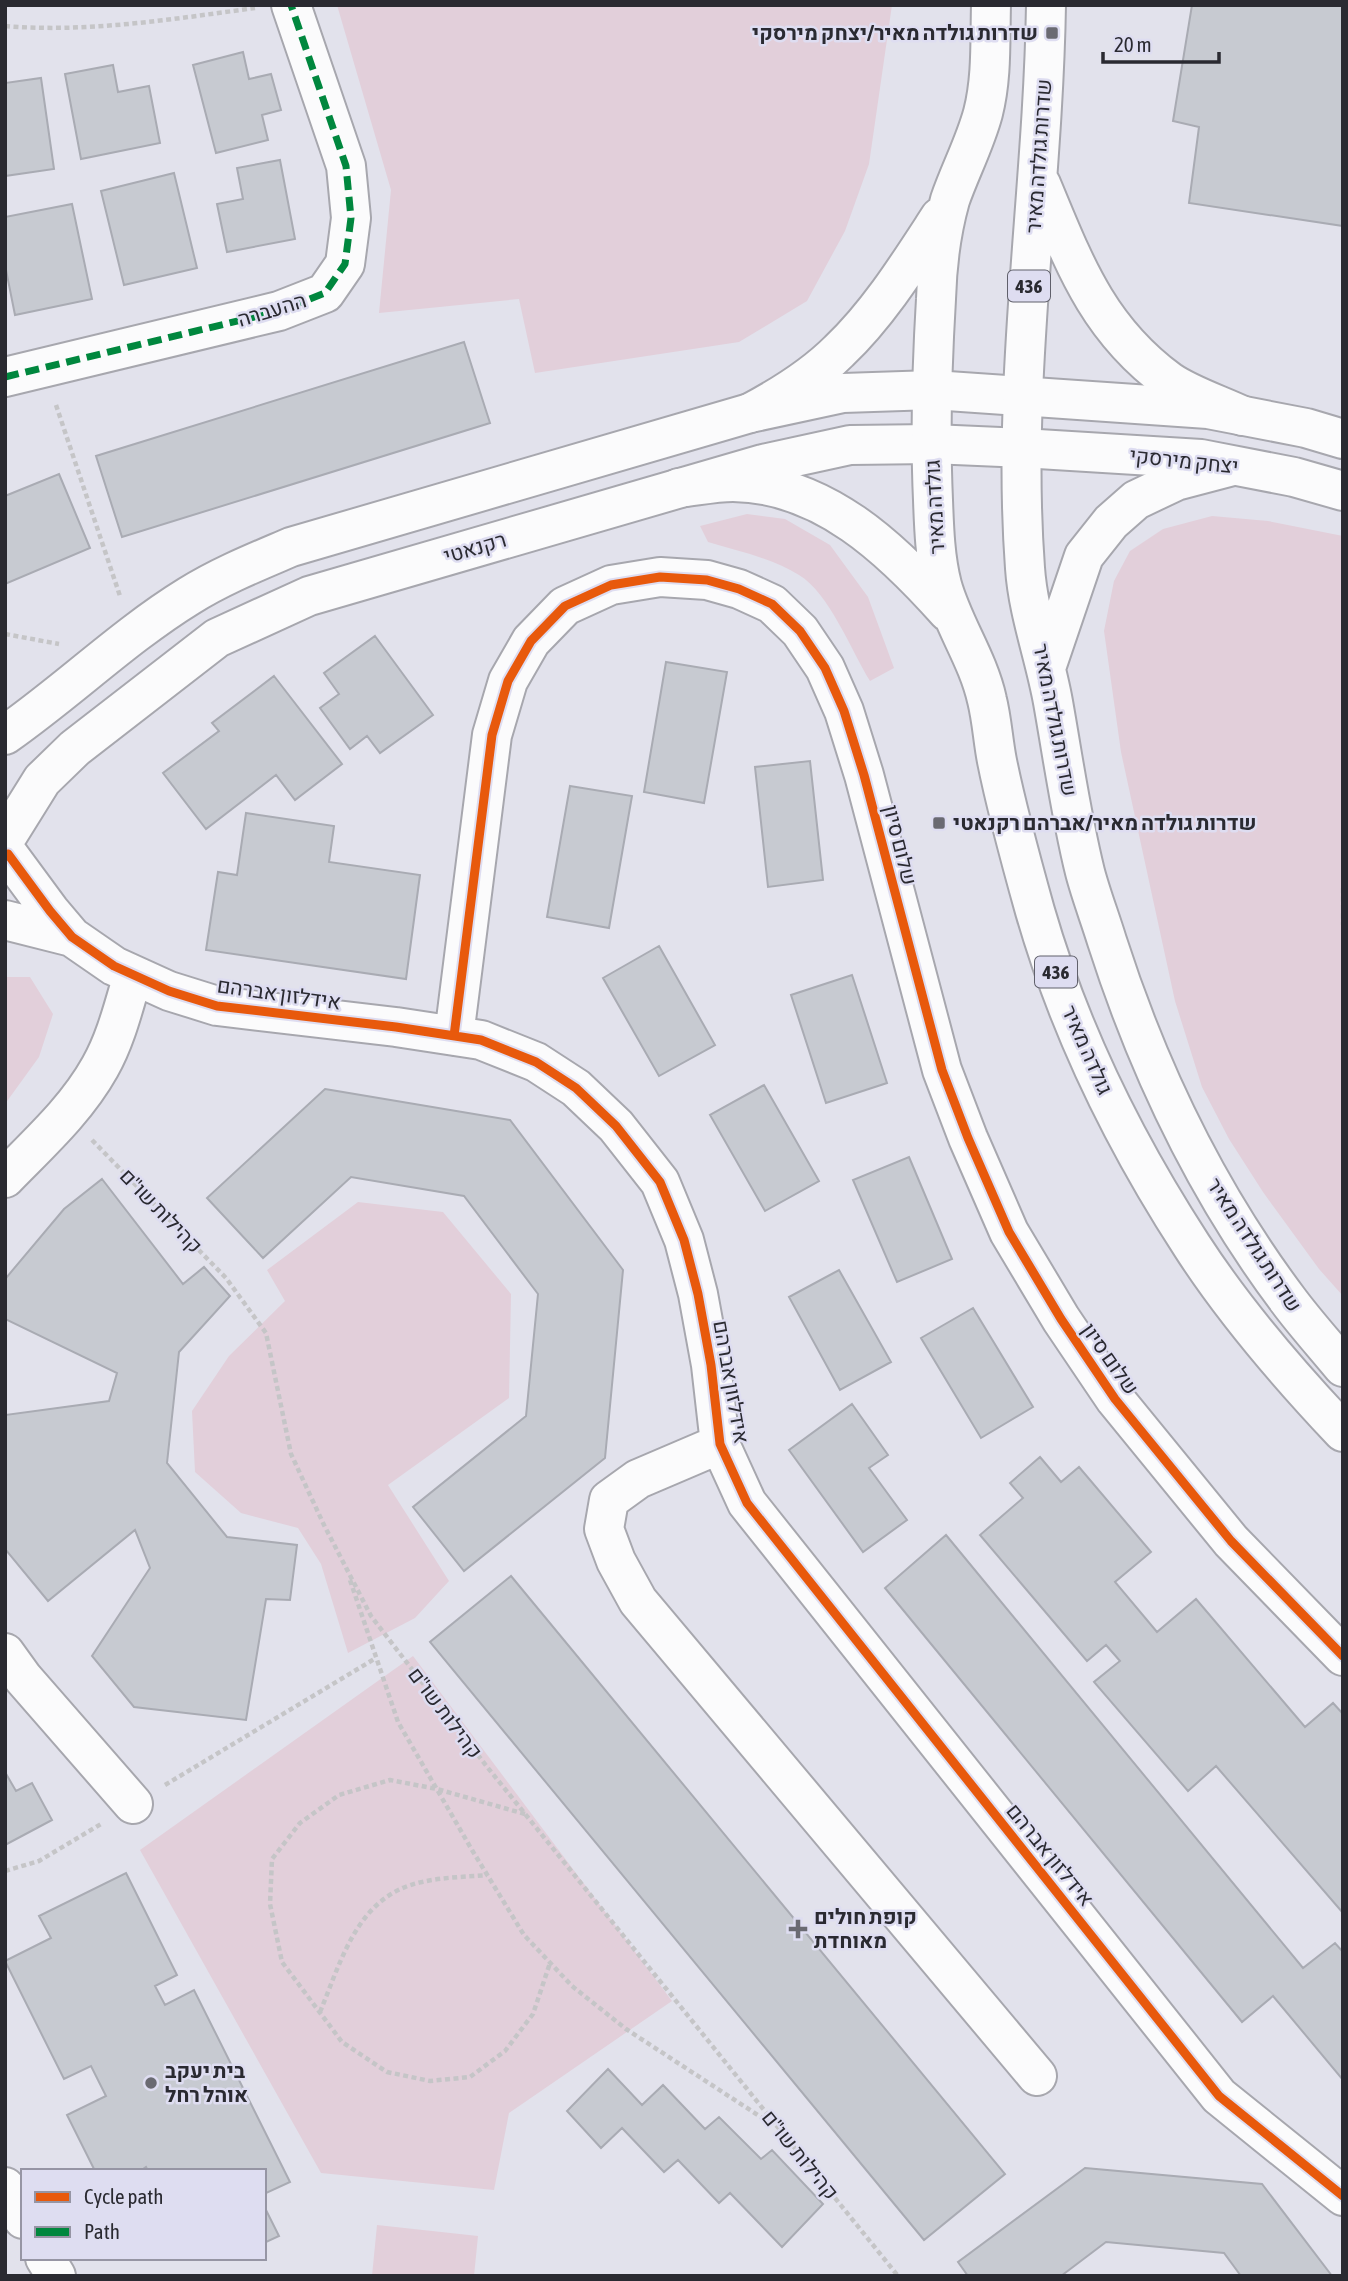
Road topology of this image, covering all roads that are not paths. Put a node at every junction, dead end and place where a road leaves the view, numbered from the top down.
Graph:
1 (991, 5) edge
2 (1046, 5) edge
3 (276, 6) edge
4 (1038, 178) junction
5 (950, 200) junction
6 (5, 377) edge
7 (933, 390) junction
8 (1023, 395) junction
9 (750, 413) junction
10 (1243, 416) junction
11 (1343, 439) edge
12 (932, 444) junction
13 (1023, 448) junction
14 (1233, 466) junction
15 (679, 488) junction
16 (1343, 491) edge
17 (953, 617) junction
18 (1047, 665) junction
19 (5, 735) edge
20 (7, 841) edge
21 (5, 919) edge
22 (72, 937) junction
23 (133, 975) junction
24 (454, 1036) junction
25 (5, 1178) edge
26 (1343, 1367) edge
27 (1343, 1432) edge
28 (720, 1444) junction
29 (5, 1653) edge
30 (1343, 1656) edge
31 (133, 1804) road end
32 (1037, 2076) dead end
33 (5, 2187) edge
34 (1343, 2196) edge
35 (21, 2215) edge
36 (46, 2260) edge
37 (56, 2276) edge

1 - 5 street, 436
2 - 4 street, שדרות גולדה מאיר / 436
3 - 6 street, ההעברה
4 - 8 street, שדרות גולדה מאיר / 436
4 - 10 street
5 - 7 street, 436
5 - 9 street
7 - 8 street
7 - 9 street
7 - 12 street, 436
8 - 10 street
8 - 13 street, שדרות גולדה מאיר / 436
9 - 19 street
10 - 11 street
12 - 13 street, רקנאטי
12 - 15 street, רקנאטי
12 - 17 street, גולדה מאיר / 436
13 - 14 street, יצחק מירסקי
13 - 18 street, שדרות גולדה מאיר / 436
14 - 16 street, יצחק מירסקי
14 - 18 street
15 - 17 street
15 - 20 street, רקנאטי
17 - 27 street, גולדה מאיר / 436
18 - 26 street, שדרות גולדה מאיר / 436
20 - 22 street
21 - 22 street
22 - 23 street, אידלזון אברהם
23 - 24 street, אידלזון אברהם
23 - 25 street
24 - 28 street, אידלזון אברהם
24 - 30 street, שלום סיון
28 - 32 street, אידלזון אברהם
28 - 34 street, אידלזון אברהם
29 - 31 street
33 - 35 street
36 - 37 street

